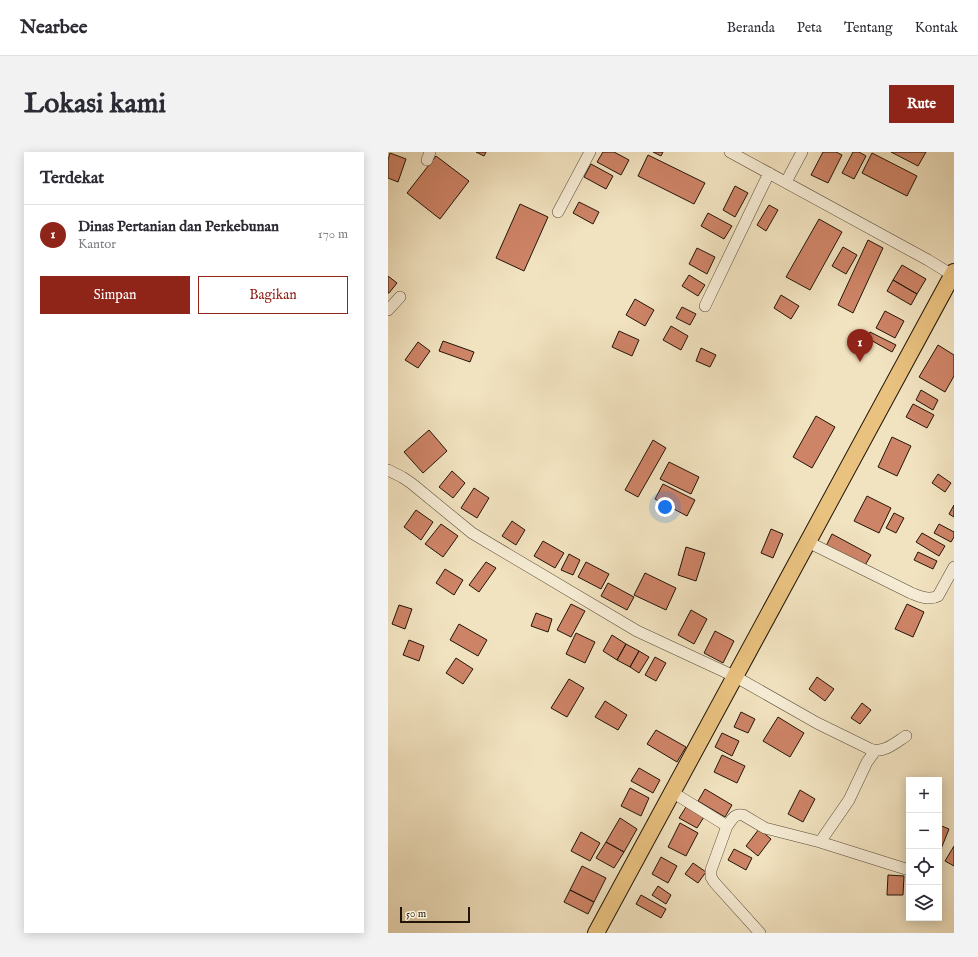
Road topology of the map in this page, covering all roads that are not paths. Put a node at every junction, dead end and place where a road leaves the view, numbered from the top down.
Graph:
1 (590, 152) edge
2 (730, 152) edge
3 (802, 152) edge
4 (769, 173) junction
5 (786, 182) junction
6 (558, 212) dead end
7 (953, 274) edge
8 (400, 297) dead end
9 (705, 306) dead end
10 (388, 310) edge
11 (388, 470) edge
12 (808, 542) junction
13 (954, 567) edge
14 (736, 677) junction
15 (906, 736) dead end
16 (875, 751) junction
17 (672, 792) junction
18 (727, 826) junction
19 (820, 842) junction
20 (906, 869) edge
21 (596, 933) edge
22 (760, 933) edge

1 - 6 street
2 - 4 street
3 - 5 street
4 - 5 street
4 - 9 street
5 - 7 street
7 - 12 highway
8 - 10 street
11 - 14 street
12 - 13 street
12 - 14 highway
14 - 16 street
14 - 17 highway
15 - 16 street
16 - 19 street
17 - 18 street
17 - 21 highway
18 - 19 street
18 - 22 street
19 - 20 street

